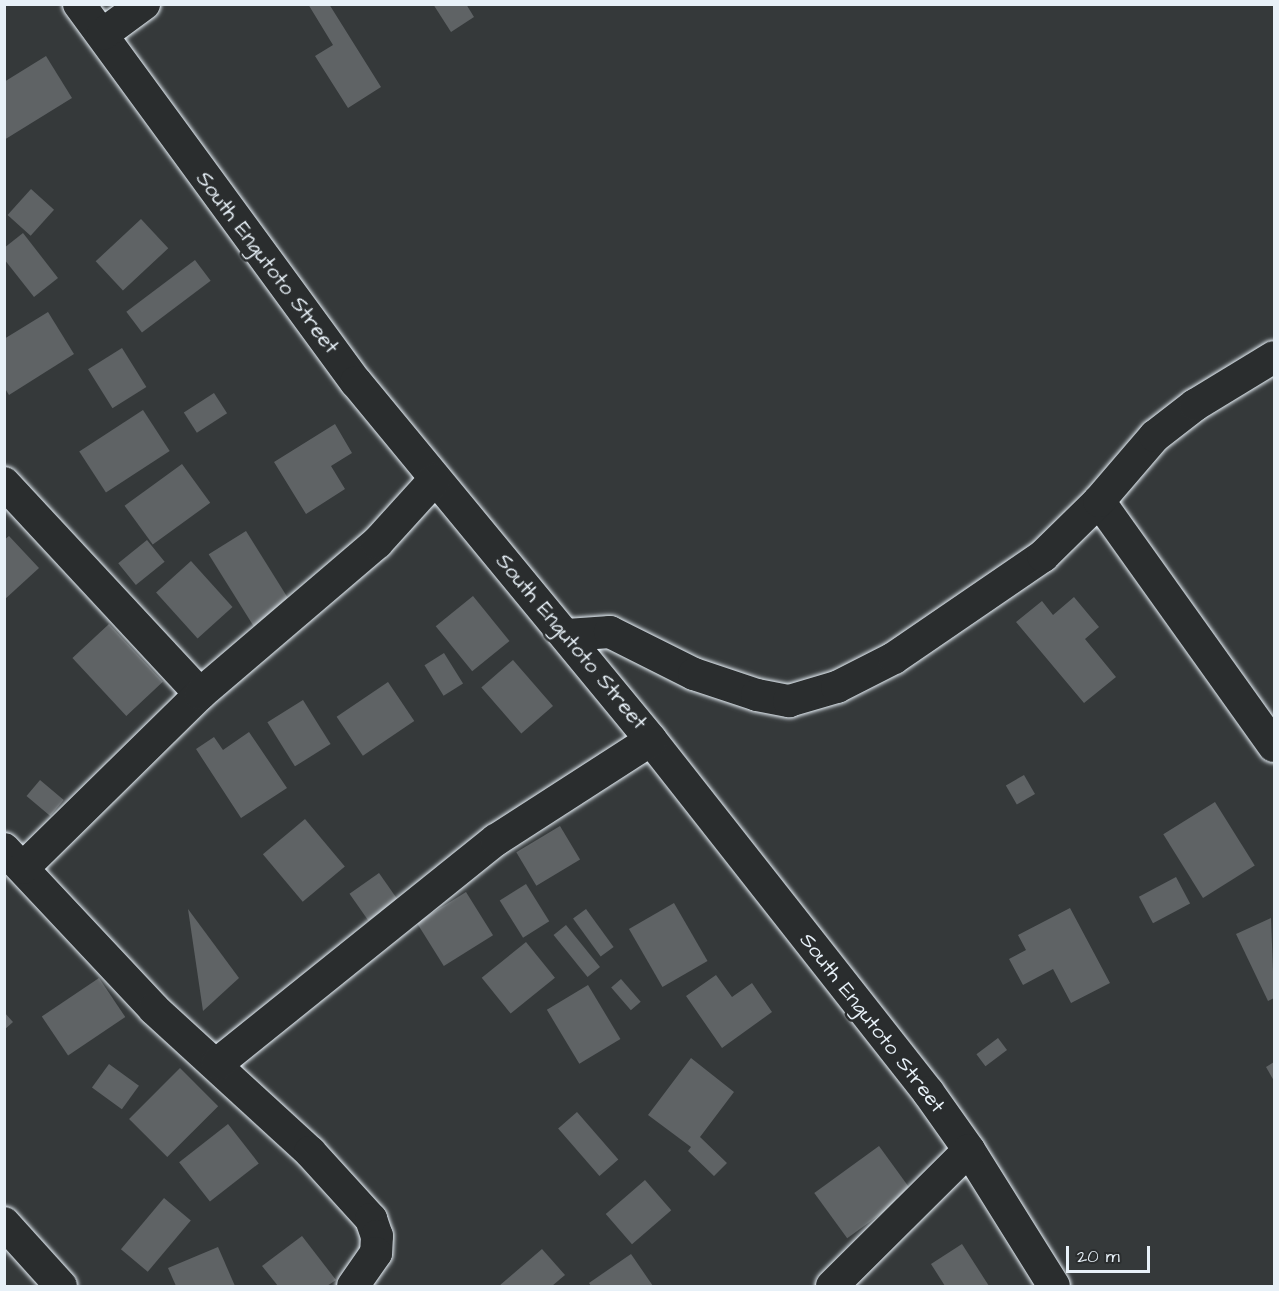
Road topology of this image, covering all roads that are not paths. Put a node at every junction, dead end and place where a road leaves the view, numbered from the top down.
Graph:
1 (79, 4) edge
2 (144, 4) edge
3 (103, 34) junction
4 (1275, 357) edge
5 (435, 479) junction
6 (4, 483) edge
7 (1099, 501) junction
8 (567, 635) junction
9 (201, 694) junction
10 (651, 740) junction
11 (1275, 746) edge
12 (14, 858) edge
13 (216, 1064) junction
14 (969, 1150) junction
15 (4, 1223) edge
16 (61, 1287) edge
17 (353, 1287) edge
18 (832, 1287) edge
19 (1054, 1287) edge

1 - 3 street, South Engutoto Street
2 - 3 street
3 - 5 street, South Engutoto Street
4 - 7 street
5 - 8 street, South Engutoto Street
5 - 9 street
6 - 9 street
7 - 8 street
7 - 11 street
8 - 10 street, South Engutoto Street
9 - 12 street
10 - 13 street
10 - 14 street, South Engutoto Street
12 - 13 street
13 - 17 street
14 - 18 street
14 - 19 street, South Engutoto Street
15 - 16 street

